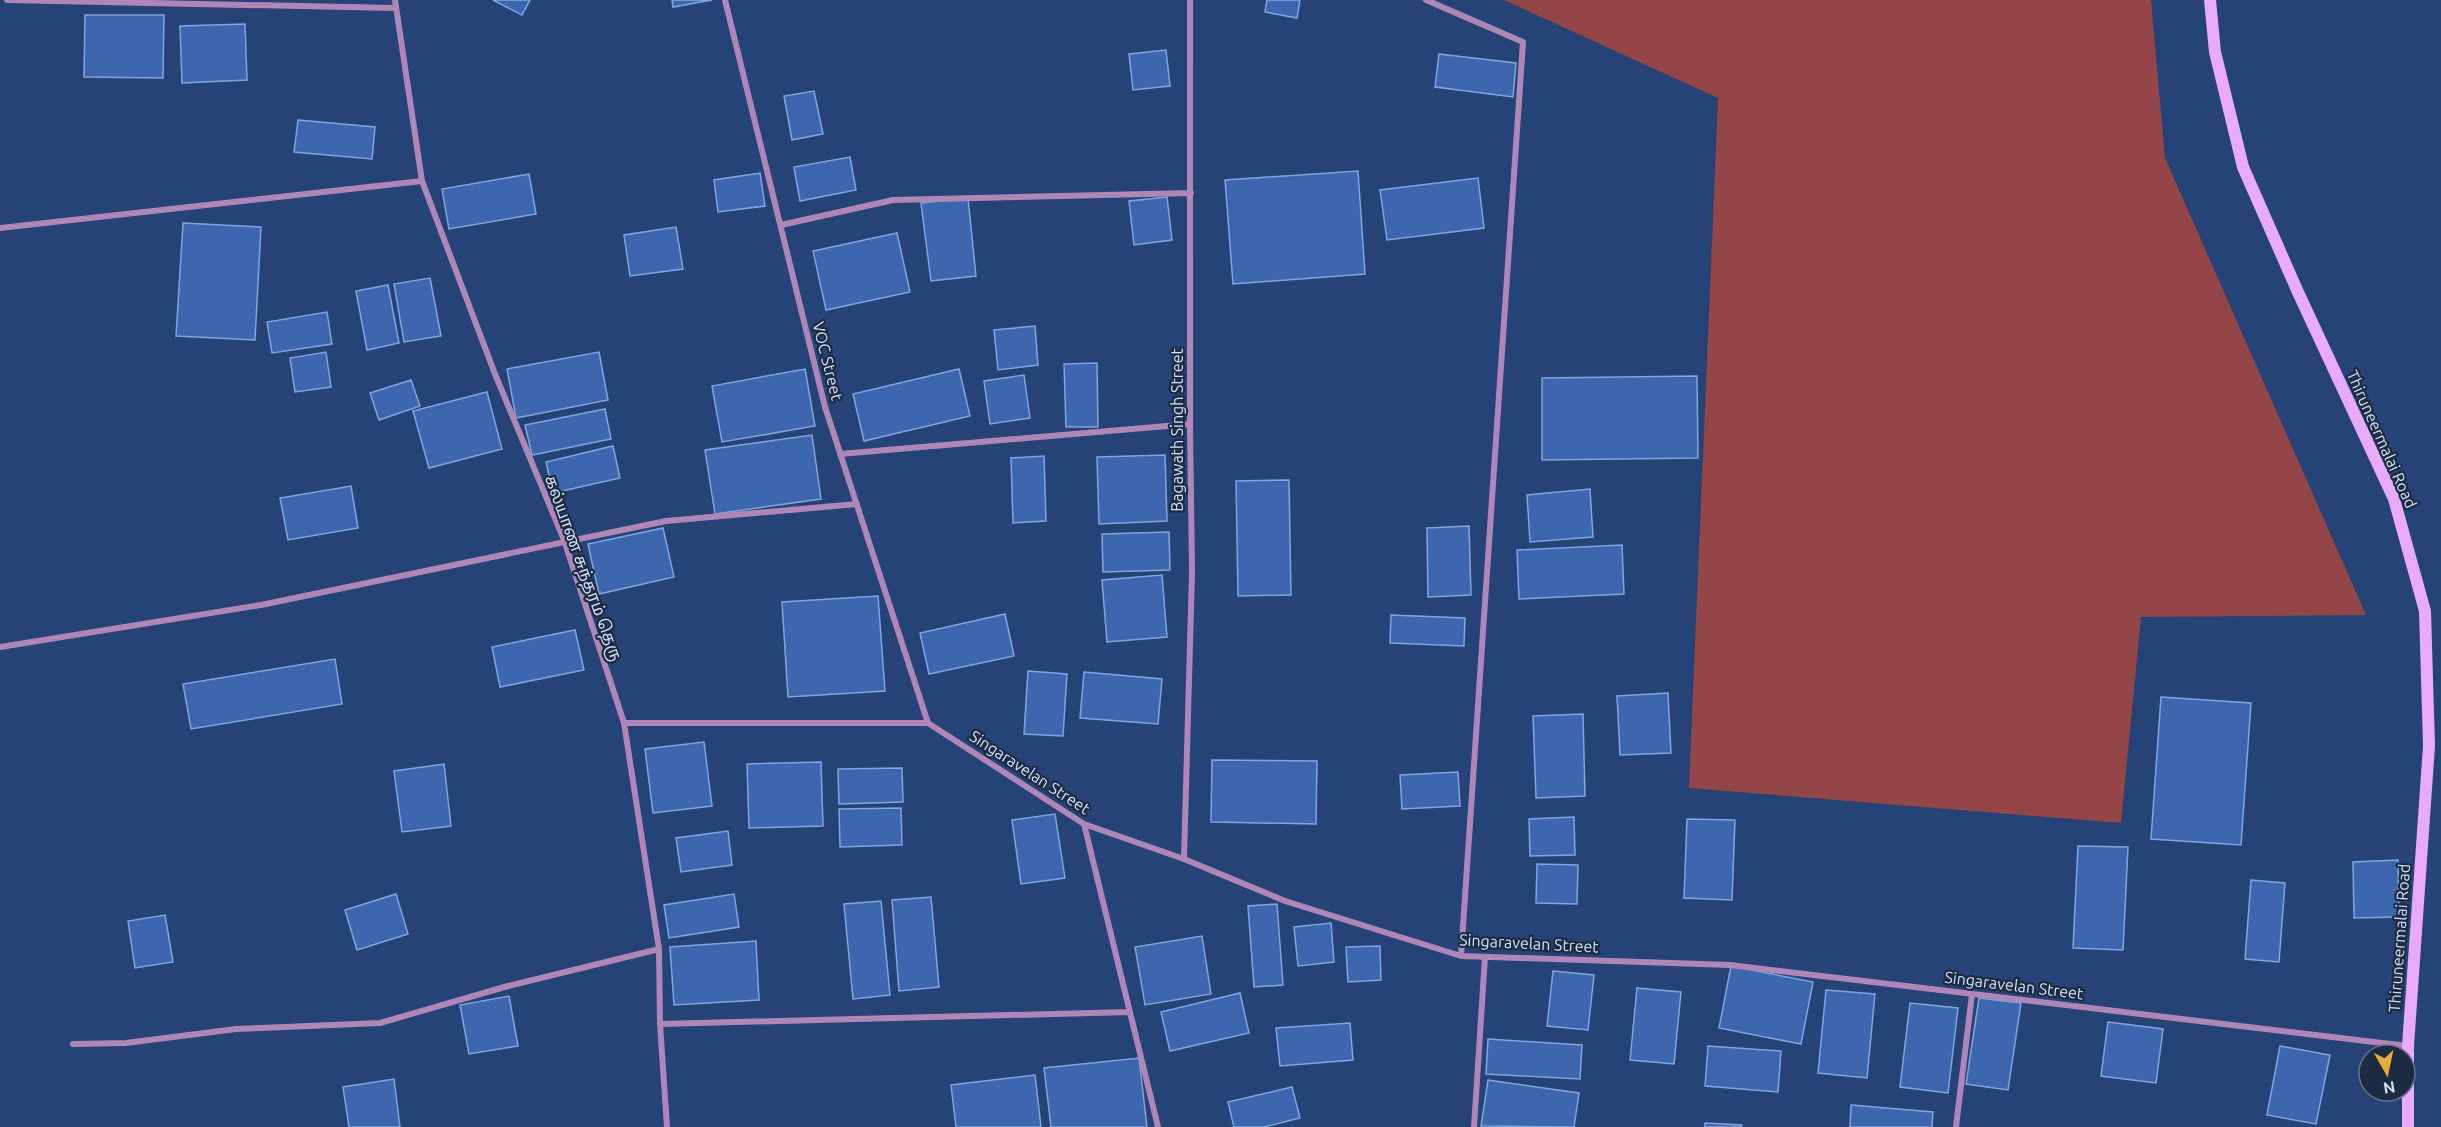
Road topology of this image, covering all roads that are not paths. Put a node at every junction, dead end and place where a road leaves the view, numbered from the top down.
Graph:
1 (8, 0) edge
2 (395, 0) edge
3 (725, 0) edge
4 (1190, 0) edge
5 (1426, 0) edge
6 (2210, 0) edge
7 (395, 8) junction
8 (422, 181) junction
9 (1191, 193) junction
10 (781, 225) junction
11 (0, 228) edge
12 (1190, 424) junction
13 (840, 454) junction
14 (857, 504) junction
15 (564, 540) junction
16 (0, 647) edge
17 (624, 723) junction
18 (928, 723) junction
19 (1084, 824) junction
20 (1184, 859) junction
21 (659, 949) junction
22 (1461, 956) junction
23 (1485, 957) junction
24 (1972, 994) junction
25 (1130, 1012) junction
26 (660, 1024) junction
27 (2383, 1043) edge
28 (2408, 1043) edge
29 (73, 1044) dead end
30 (2408, 1103) edge
31 (667, 1127) edge
32 (1158, 1127) edge
33 (1474, 1127) edge
34 (1956, 1127) edge
35 (2408, 1127) edge

1 - 7 street
2 - 7 street, கல்யாண சுந்தரம் தெரு
3 - 10 street, VOC Street
4 - 9 street, Bagawath Singh Street
5 - 22 street
6 - 28 street, Thiruneermalai Road
7 - 8 street, கல்யாண சுந்தரம் தெரு
8 - 11 street
8 - 15 street, கல்யாண சுந்தரம் தெரு
9 - 10 street
9 - 12 street, Bagawath Singh Street
10 - 13 street, VOC Street
12 - 13 street
12 - 20 street, Bagawath Singh Street
13 - 14 street, VOC Street
14 - 15 street
14 - 18 street, VOC Street
15 - 16 street
15 - 17 street, கல்யாண சுந்தரம் தெரு
17 - 18 street
17 - 21 street, கல்யாண சுந்தரம் தெரு
18 - 19 street, Singaravelan Street
19 - 20 street, Singaravelan Street
19 - 25 street
20 - 22 street, Singaravelan Street
21 - 26 street, கல்யாண சுந்தரம் தெரு
21 - 29 street
22 - 23 street, Singaravelan Street
23 - 24 street, Singaravelan Street
23 - 33 street
24 - 27 street, Singaravelan Street
24 - 34 street
25 - 26 street
25 - 32 street
26 - 31 street, கல்யாண சுந்தரம் தெரு
30 - 35 street, Thiruneermalai Road

